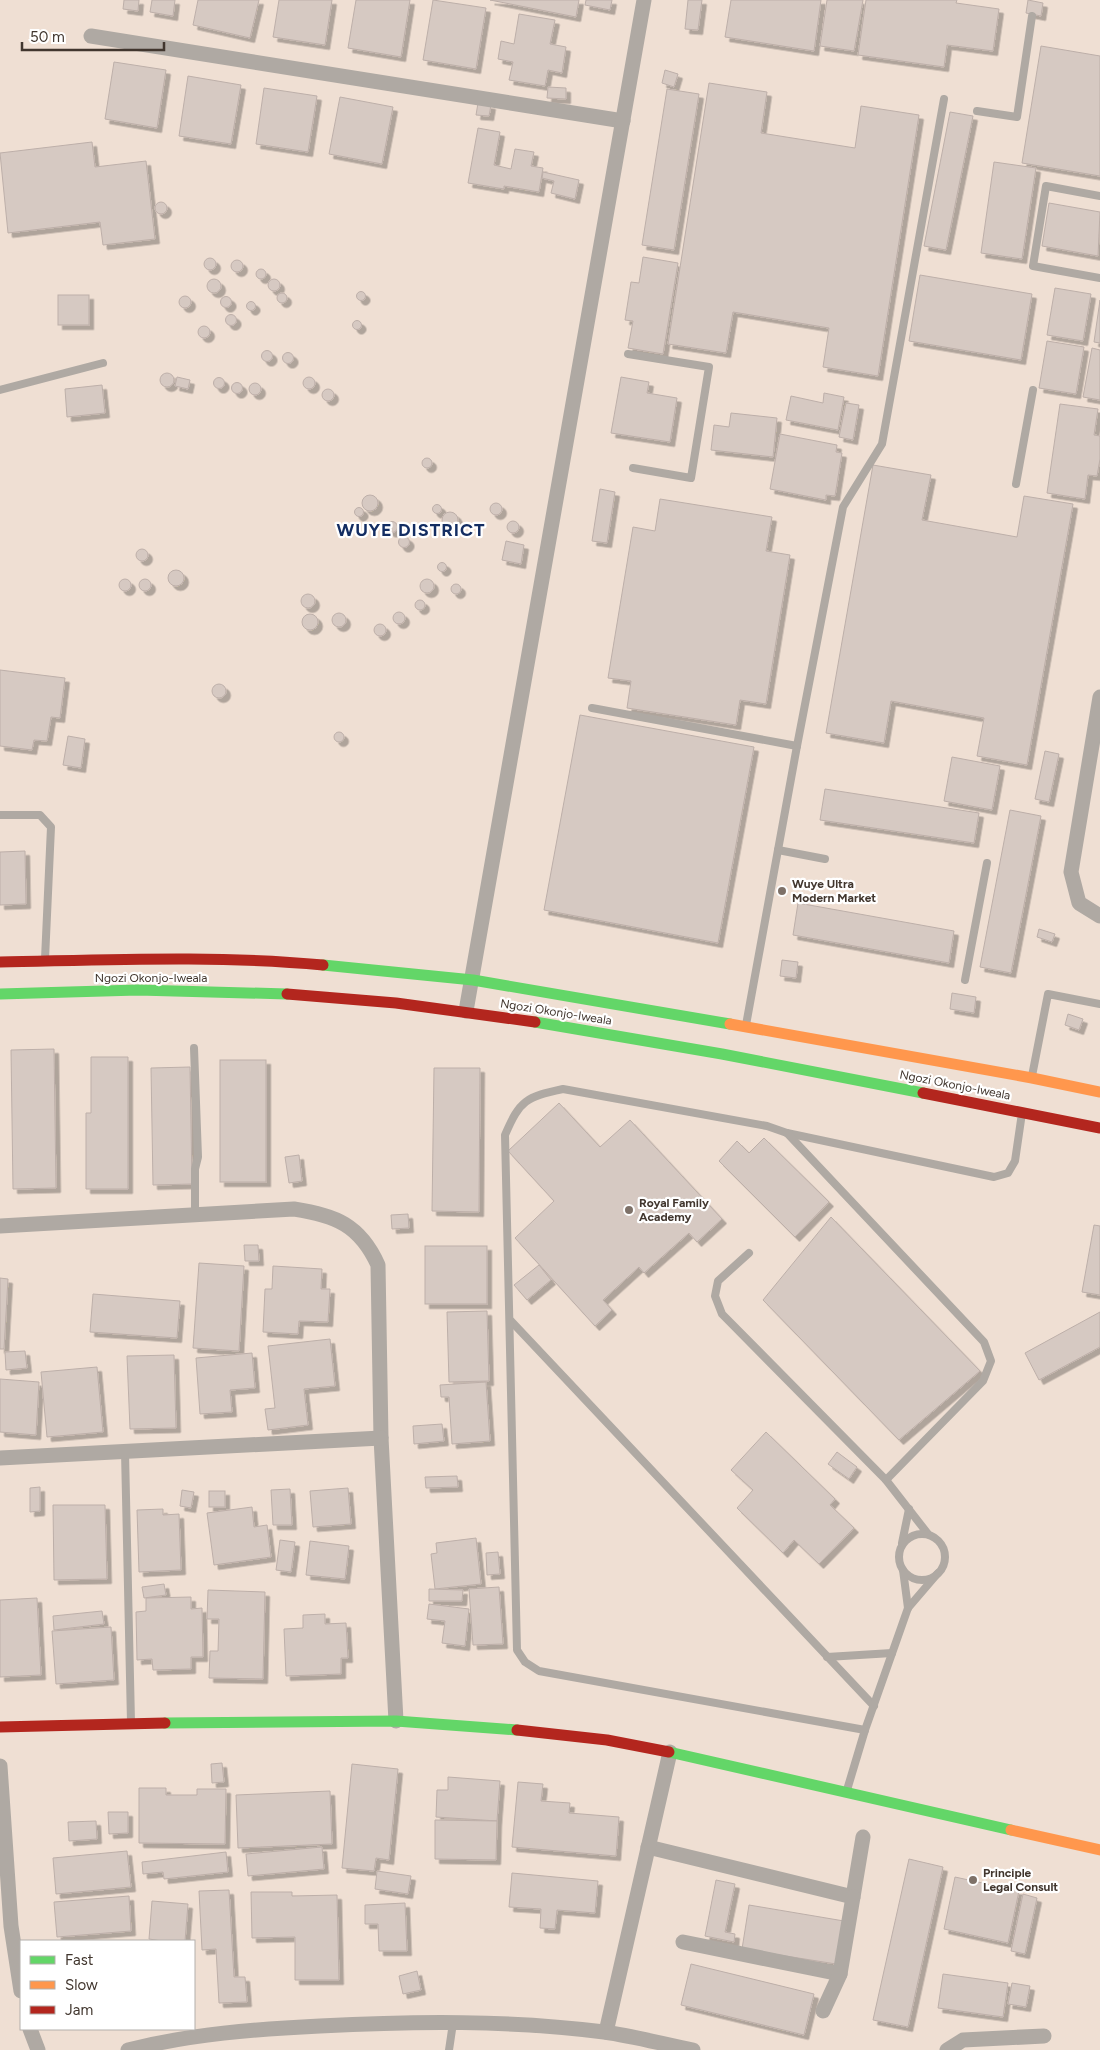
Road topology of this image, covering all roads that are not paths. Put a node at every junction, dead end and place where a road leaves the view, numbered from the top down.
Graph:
1 (644, 0) edge
2 (1032, 16) dead end
3 (92, 36) dead end
4 (944, 99) dead end
5 (977, 112) dead end
6 (623, 121) junction
7 (1100, 196) edge
8 (1100, 278) edge
9 (628, 354) dead end
10 (103, 363) dead end
11 (0, 390) edge
12 (1033, 390) dead end
13 (633, 468) dead end
14 (1016, 484) dead end
15 (1100, 697) edge
16 (592, 708) dead end
17 (1096, 740) edge
18 (797, 746) junction
19 (0, 815) edge
20 (778, 850) junction
21 (825, 859) dead end
22 (987, 862) dead end
23 (1100, 916) edge
24 (44, 961) junction
25 (0, 962) edge
26 (473, 980) junction
27 (965, 980) dead end
28 (0, 994) edge
29 (1100, 1004) edge
30 (466, 1011) junction
31 (746, 1027) junction
32 (194, 1048) dead end
33 (1032, 1078) junction
34 (1100, 1092) edge
35 (1022, 1112) junction
36 (1100, 1128) edge
37 (788, 1133) junction
38 (195, 1215) junction
39 (0, 1226) edge
40 (748, 1253) dead end
41 (511, 1321) junction
42 (381, 1438) junction
43 (125, 1452) junction
44 (0, 1458) edge
45 (886, 1480) junction
46 (909, 1509) junction
47 (928, 1534) junction
48 (901, 1547) junction
49 (903, 1570) junction
50 (938, 1573) junction
51 (908, 1608) junction
52 (892, 1653) junction
53 (827, 1657) junction
54 (874, 1706) junction
55 (396, 1721) junction
56 (132, 1724) junction
57 (0, 1728) edge
58 (865, 1730) junction
59 (670, 1752) junction
60 (0, 1766) edge
61 (846, 1792) junction
62 (863, 1837) dead end
63 (648, 1847) junction
64 (1100, 1850) edge
65 (853, 1897) junction
66 (683, 1942) dead end
67 (840, 1974) junction
68 (20, 1984) edge
69 (823, 2012) dead end
70 (453, 2023) junction
71 (30, 2030) edge
72 (606, 2032) junction
73 (1044, 2036) dead end
74 (38, 2050) edge
75 (128, 2050) edge
76 (449, 2050) edge
77 (693, 2050) edge
78 (947, 2050) edge

1 - 6 street
2 - 5 lane
3 - 6 street
4 - 18 lane
6 - 26 street
7 - 8 lane
9 - 13 lane
10 - 11 lane
12 - 14 lane
15 - 17 street
16 - 18 lane
17 - 23 street
18 - 20 lane
19 - 24 lane
20 - 21 lane
20 - 31 lane
22 - 27 lane
24 - 25 street, Ngozi Okonjo-Iweala
24 - 26 street, Ngozi Okonjo-Iweala
26 - 30 street
26 - 31 street, Ngozi Okonjo-Iweala
28 - 30 street, Ngozi Okonjo-Iweala
29 - 33 lane
30 - 35 street, Ngozi Okonjo-Iweala
31 - 33 street, Ngozi Okonjo-Iweala
32 - 38 lane
33 - 34 street, Ngozi Okonjo-Iweala
35 - 36 street, Ngozi Okonjo-Iweala
35 - 37 lane
37 - 41 lane
37 - 45 lane
38 - 39 street
38 - 42 street
40 - 45 lane
41 - 53 lane
41 - 58 lane
42 - 43 street
42 - 55 street
43 - 44 street
43 - 56 lane
45 - 46 lane
46 - 47 lane
46 - 48 lane
47 - 48 lane
47 - 50 lane
48 - 49 lane
49 - 50 lane
49 - 51 lane
50 - 51 lane
51 - 52 lane
52 - 53 lane
52 - 54 lane
53 - 54 lane
54 - 58 lane
55 - 56 street
55 - 59 street
56 - 57 street
58 - 61 lane
59 - 61 street
59 - 63 street
60 - 68 street
61 - 64 street
62 - 65 street
63 - 65 street
63 - 72 street
65 - 67 street
66 - 67 street
67 - 69 street
70 - 72 street
70 - 75 street
70 - 76 lane
71 - 74 street
72 - 77 street
73 - 78 street

